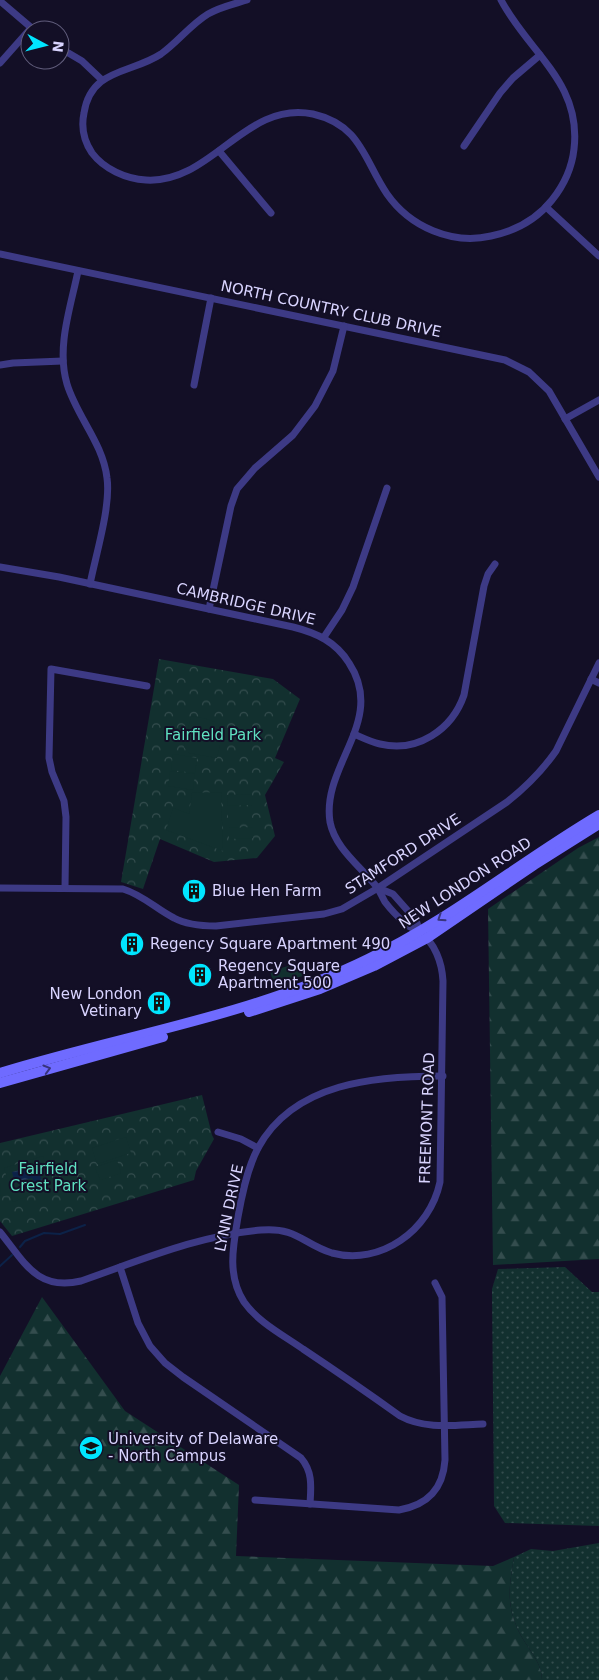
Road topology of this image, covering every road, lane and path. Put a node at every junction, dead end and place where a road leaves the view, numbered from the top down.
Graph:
1 (247, 0) edge
2 (501, 0) edge
3 (0, 1) edge
4 (22, 20) edge
5 (20, 42) edge
6 (70, 54) edge
7 (540, 55) junction
8 (0, 63) edge
9 (102, 80) junction
10 (464, 146) dead end
11 (219, 151) junction
12 (546, 207) junction
13 (271, 213) dead end
14 (0, 254) edge
15 (599, 256) edge
16 (78, 271) junction
17 (211, 298) junction
18 (344, 326) junction
19 (63, 360) junction
20 (0, 366) edge
21 (194, 385) dead end
22 (599, 400) edge
23 (565, 419) junction
24 (599, 477) edge
25 (388, 488) dead end
26 (495, 564) dead end
27 (0, 567) edge
28 (90, 584) junction
29 (209, 609) junction
30 (324, 638) junction
31 (599, 663) edge
32 (591, 679) junction
33 (599, 683) edge
34 (148, 686) dead end
35 (354, 734) junction
36 (599, 815) edge
37 (599, 824) edge
38 (0, 888) edge
39 (65, 888) junction
40 (378, 888) junction
41 (423, 935) junction
42 (0, 1073) edge
43 (443, 1076) junction
44 (0, 1083) edge
45 (218, 1132) dead end
46 (258, 1148) junction
47 (0, 1232) edge
48 (235, 1234) junction
49 (120, 1267) junction
50 (435, 1283) dead end
51 (483, 1424) dead end
52 (444, 1425) junction
53 (255, 1500) dead end
54 (310, 1504) junction

1 - 9 street
2 - 7 street
3 - 4 street
5 - 8 street
6 - 9 street
7 - 10 street
7 - 12 street
9 - 11 street
11 - 12 street
11 - 13 street
12 - 15 street
14 - 16 street, NORTH COUNTRY CLUB DRIVE
16 - 17 street, NORTH COUNTRY CLUB DRIVE
16 - 19 street
17 - 18 street, NORTH COUNTRY CLUB DRIVE
17 - 21 street
18 - 23 street, NORTH COUNTRY CLUB DRIVE
18 - 29 street
19 - 20 street
19 - 28 street
22 - 23 street
23 - 24 street, NORTH COUNTRY CLUB DRIVE
25 - 30 street
26 - 35 street
27 - 28 street, CAMBRIDGE DRIVE
28 - 29 street, CAMBRIDGE DRIVE
29 - 30 street, CAMBRIDGE DRIVE
30 - 35 street, CAMBRIDGE DRIVE
31 - 32 street, STAMFORD DRIVE
32 - 33 street
32 - 40 street, STAMFORD DRIVE
34 - 39 street
35 - 40 street, CAMBRIDGE DRIVE
36 -> 41 main road, NEW LONDON ROAD
37 - 41 main road, NEW LONDON ROAD
38 - 39 street, STAMFORD DRIVE
39 - 40 street, STAMFORD DRIVE
40 - 41 street, CAMBRIDGE DRIVE
40 - 41 street, CAMBRIDGE DRIVE
41 - 42 main road, NEW LONDON ROAD
41 - 43 street, FREEMONT ROAD
44 -> 41 main road, NEW LONDON ROAD
43 - 46 street, LYNN DRIVE
43 - 48 street, FREEMONT ROAD
45 - 46 street
46 - 48 street, LYNN DRIVE
47 - 49 street, FREEMONT ROAD
48 - 49 street, FREEMONT ROAD
48 - 52 street, LYNN DRIVE
49 - 54 street
50 - 52 street
51 - 52 street, LYNN DRIVE
52 - 54 street
53 - 54 street

